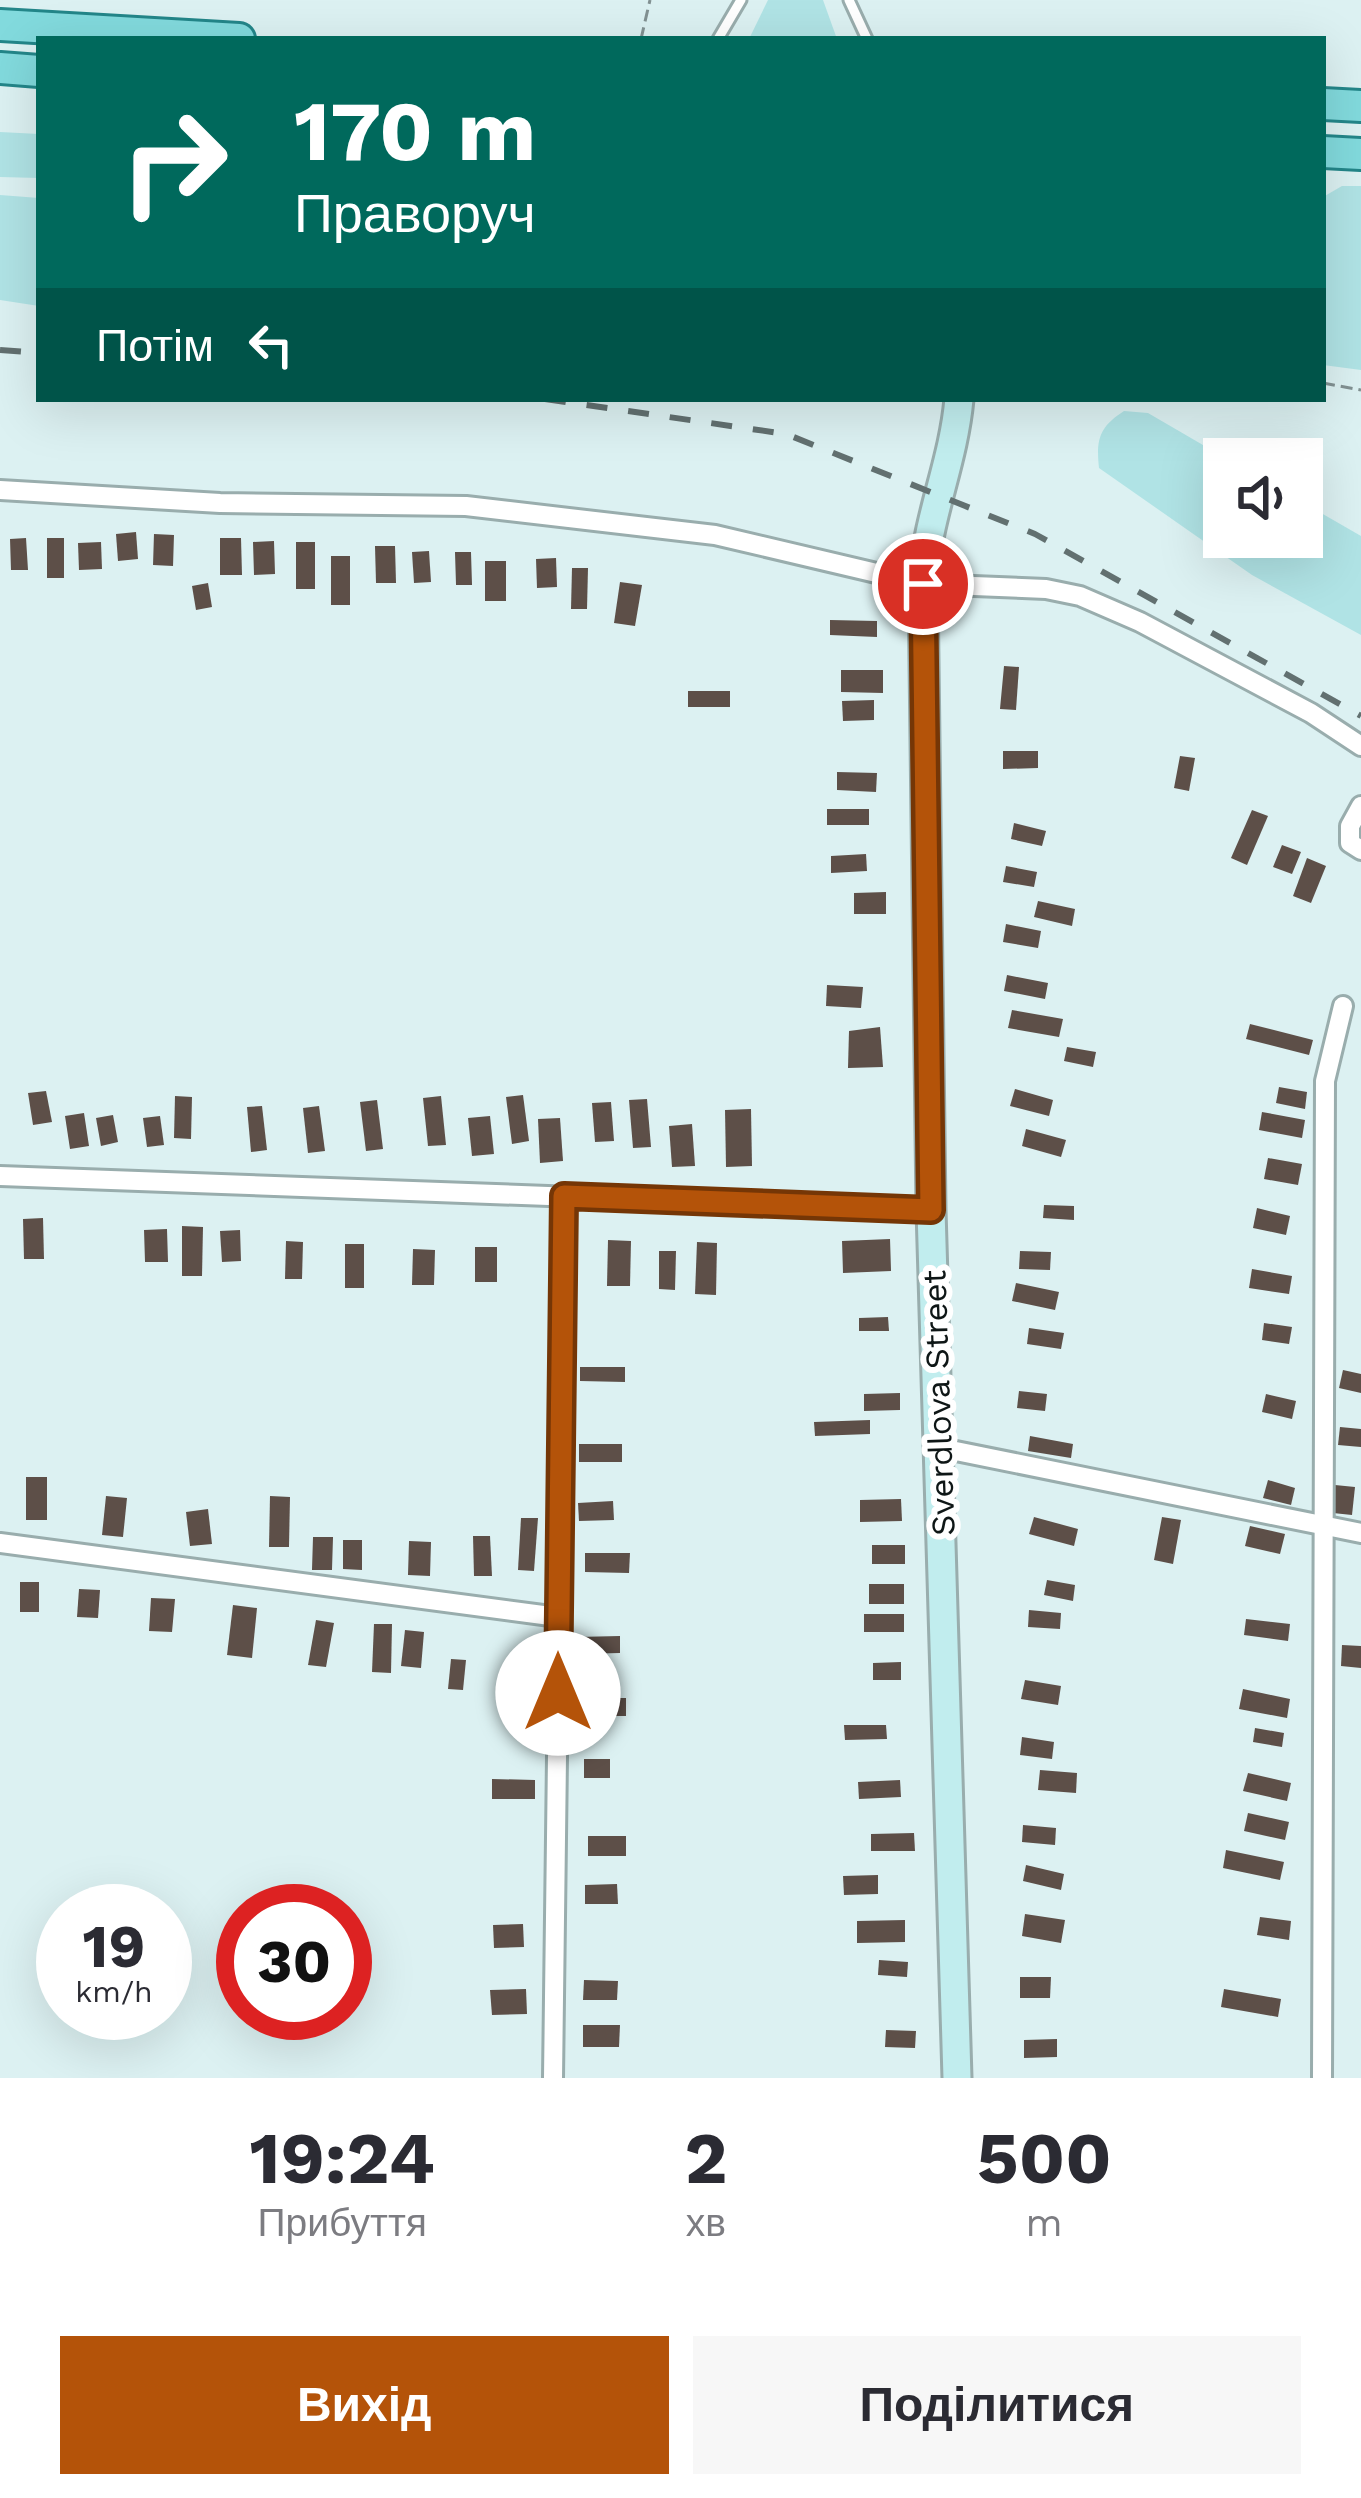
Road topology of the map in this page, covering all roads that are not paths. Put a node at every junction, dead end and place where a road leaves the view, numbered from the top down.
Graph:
1 (741, 0) edge
2 (849, 0) edge
3 (0, 25) edge
4 (188, 36) edge
5 (720, 36) edge
6 (866, 36) edge
7 (0, 68) edge
8 (36, 70) edge
9 (1326, 104) edge
10 (1361, 106) edge
11 (1326, 152) edge
12 (1361, 154) edge
13 (959, 402) edge
14 (0, 490) edge
15 (923, 584) junction
16 (1361, 746) edge
17 (1361, 806) edge
18 (1361, 850) edge
19 (1343, 1006) dead end
20 (0, 1176) edge
21 (564, 1196) junction
22 (931, 1210) junction
23 (941, 1448) junction
24 (1321, 1527) junction
25 (1361, 1533) edge
26 (0, 1543) edge
27 (558, 1617) junction
28 (554, 2078) edge
29 (957, 2078) edge
30 (1322, 2078) edge

1 - 5 lane
2 - 6 lane
3 - 4 main road
7 - 8 main road
9 - 10 main road
11 - 12 main road
13 - 15 street, Sverdlova Street
14 - 15 street
15 - 16 street
15 - 22 street, Sverdlova Street
17 - 18 street
19 - 24 street
20 - 21 street
21 - 22 street
21 - 27 street
22 - 23 street, Sverdlova Street
23 - 24 street
23 - 29 street, Sverdlova Street
24 - 25 street
24 - 30 street
26 - 27 street
27 - 28 street

